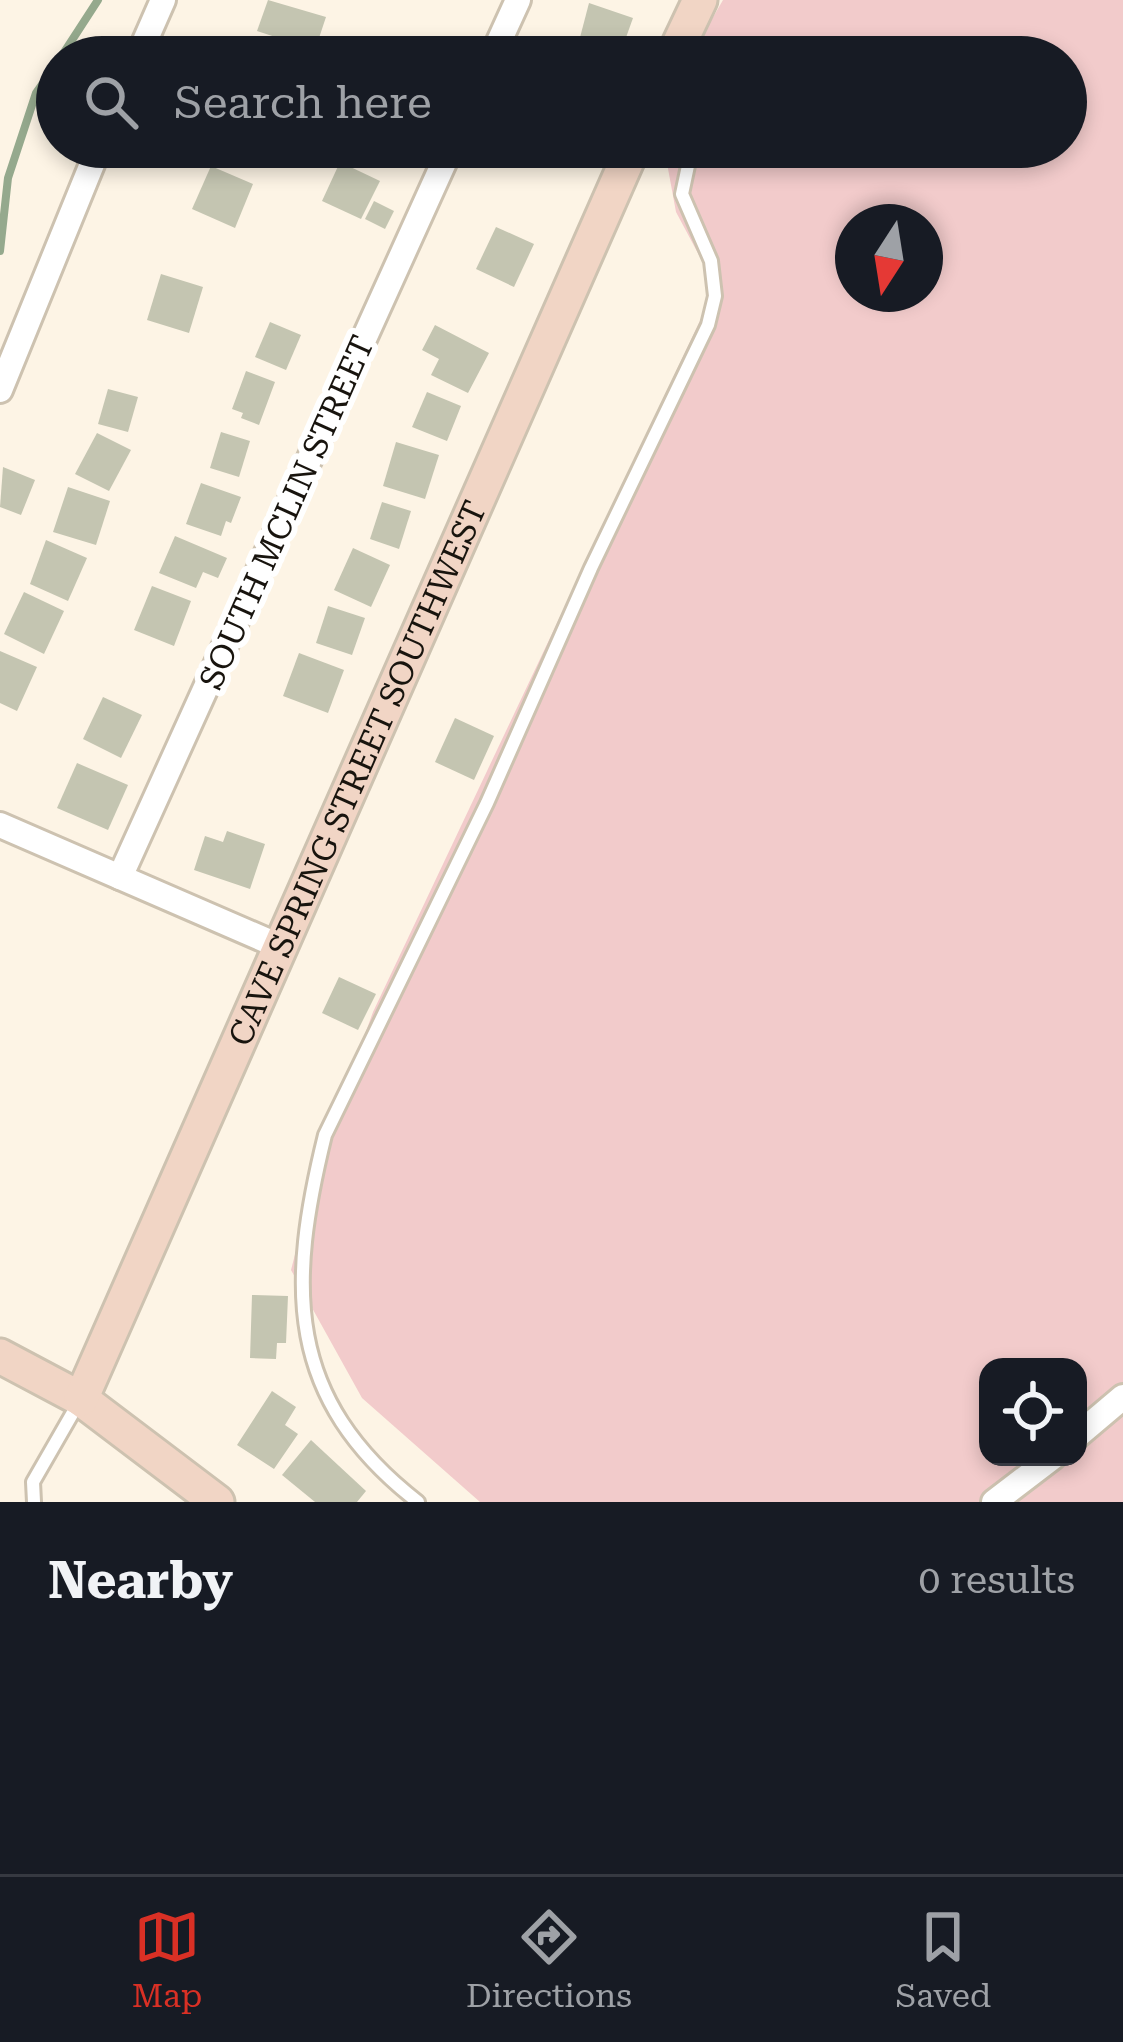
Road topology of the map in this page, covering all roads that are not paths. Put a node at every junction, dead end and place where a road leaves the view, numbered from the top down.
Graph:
1 (163, 0) edge
2 (518, 0) edge
3 (700, 0) edge
4 (147, 36) edge
5 (502, 36) edge
6 (686, 36) edge
7 (90, 168) edge
8 (441, 168) edge
9 (624, 168) edge
10 (688, 168) edge
11 (0, 390) edge
12 (0, 825) edge
13 (120, 877) junction
14 (279, 946) junction
15 (0, 1357) edge
16 (1123, 1397) edge
17 (81, 1399) junction
18 (1087, 1428) edge
19 (1041, 1466) edge
20 (34, 1502) edge
21 (217, 1502) edge
22 (418, 1502) edge
23 (994, 1502) edge

1 - 4 street
2 - 5 street
3 - 6 street
7 - 11 street
8 - 13 street, SOUTH MCLIN STREET
9 - 14 street, CAVE SPRING STREET SOUTHWEST
10 - 22 lane
12 - 13 street
13 - 14 street
14 - 17 street, CAVE SPRING STREET SOUTHWEST
15 - 17 street
16 - 18 street
17 - 20 lane
17 - 21 street
19 - 23 street

